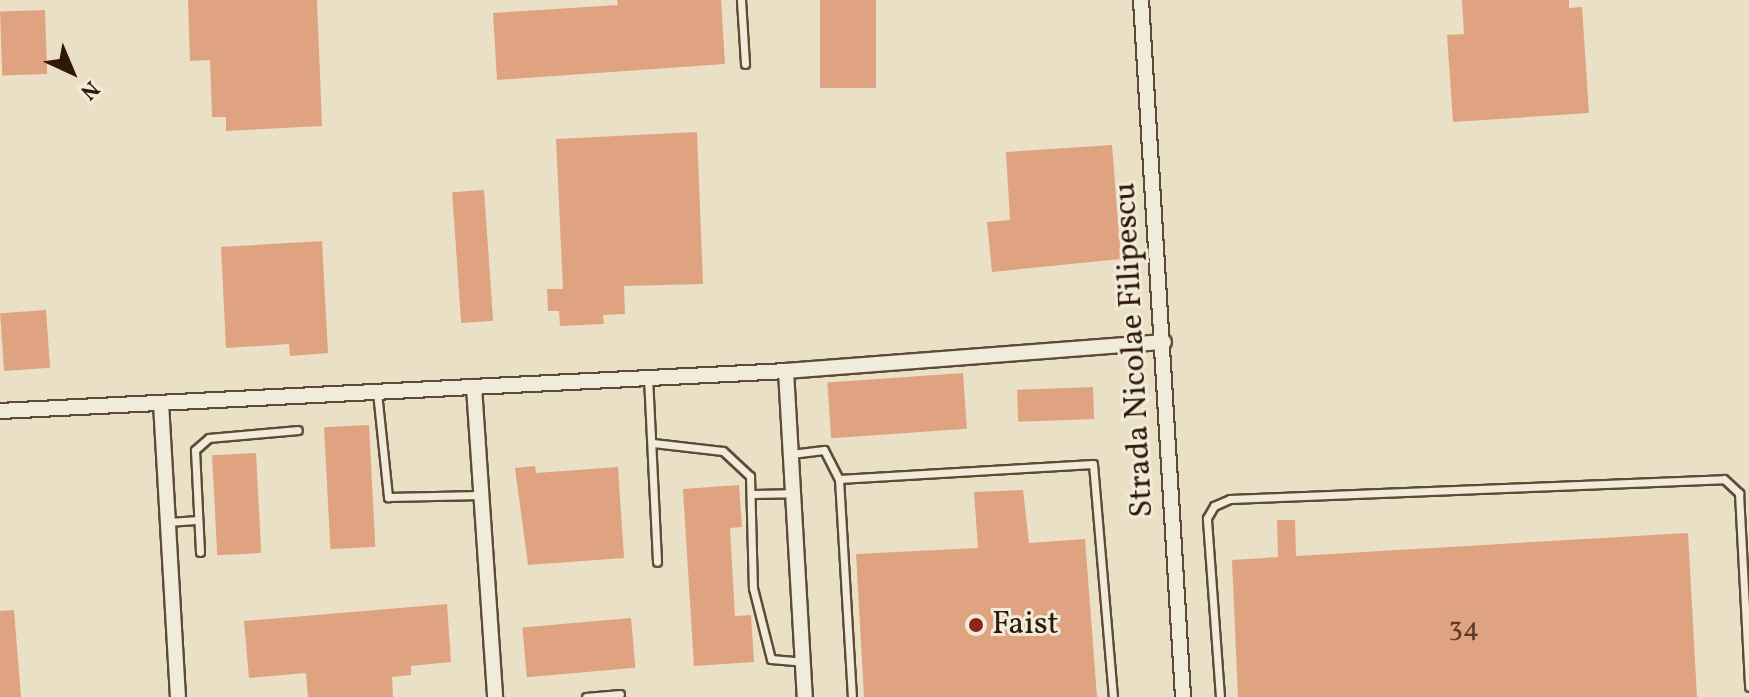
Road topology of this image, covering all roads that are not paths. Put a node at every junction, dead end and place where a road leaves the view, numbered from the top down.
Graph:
1 (741, 0) edge
2 (1141, 0) edge
3 (745, 64) dead end
4 (1164, 342) junction
5 (786, 371) junction
6 (648, 377) junction
7 (474, 387) junction
8 (377, 392) junction
9 (161, 403) junction
10 (0, 411) edge
11 (298, 430) dead end
12 (653, 443) junction
13 (791, 454) junction
14 (839, 479) junction
15 (793, 493) junction
16 (754, 494) junction
17 (481, 495) junction
18 (195, 520) junction
19 (168, 522) junction
20 (200, 552) dead end
21 (657, 562) dead end
22 (803, 662) junction
23 (1749, 687) edge
24 (620, 694) dead end
25 (178, 697) edge
26 (495, 697) edge
27 (586, 697) edge
28 (805, 697) edge
29 (852, 697) edge
30 (1113, 697) edge
31 (1183, 697) edge
32 (1220, 697) edge

1 - 3 lane
2 - 4 street, Strada Nicolae Filipescu
4 - 5 street
4 - 31 street, Strada Nicolae Filipescu
5 - 6 street
5 - 13 street
6 - 7 street
6 - 12 lane
7 - 8 street
7 - 17 street
8 - 9 street
8 - 17 lane
9 - 10 street
9 - 19 street
11 - 18 lane
12 - 16 lane
12 - 21 lane
13 - 14 lane
13 - 15 street
14 - 29 lane
14 - 30 lane
15 - 16 lane
15 - 22 street
16 - 22 lane
17 - 26 street
18 - 19 lane
18 - 20 lane
19 - 25 street
22 - 28 street
23 - 32 lane
24 - 27 lane

